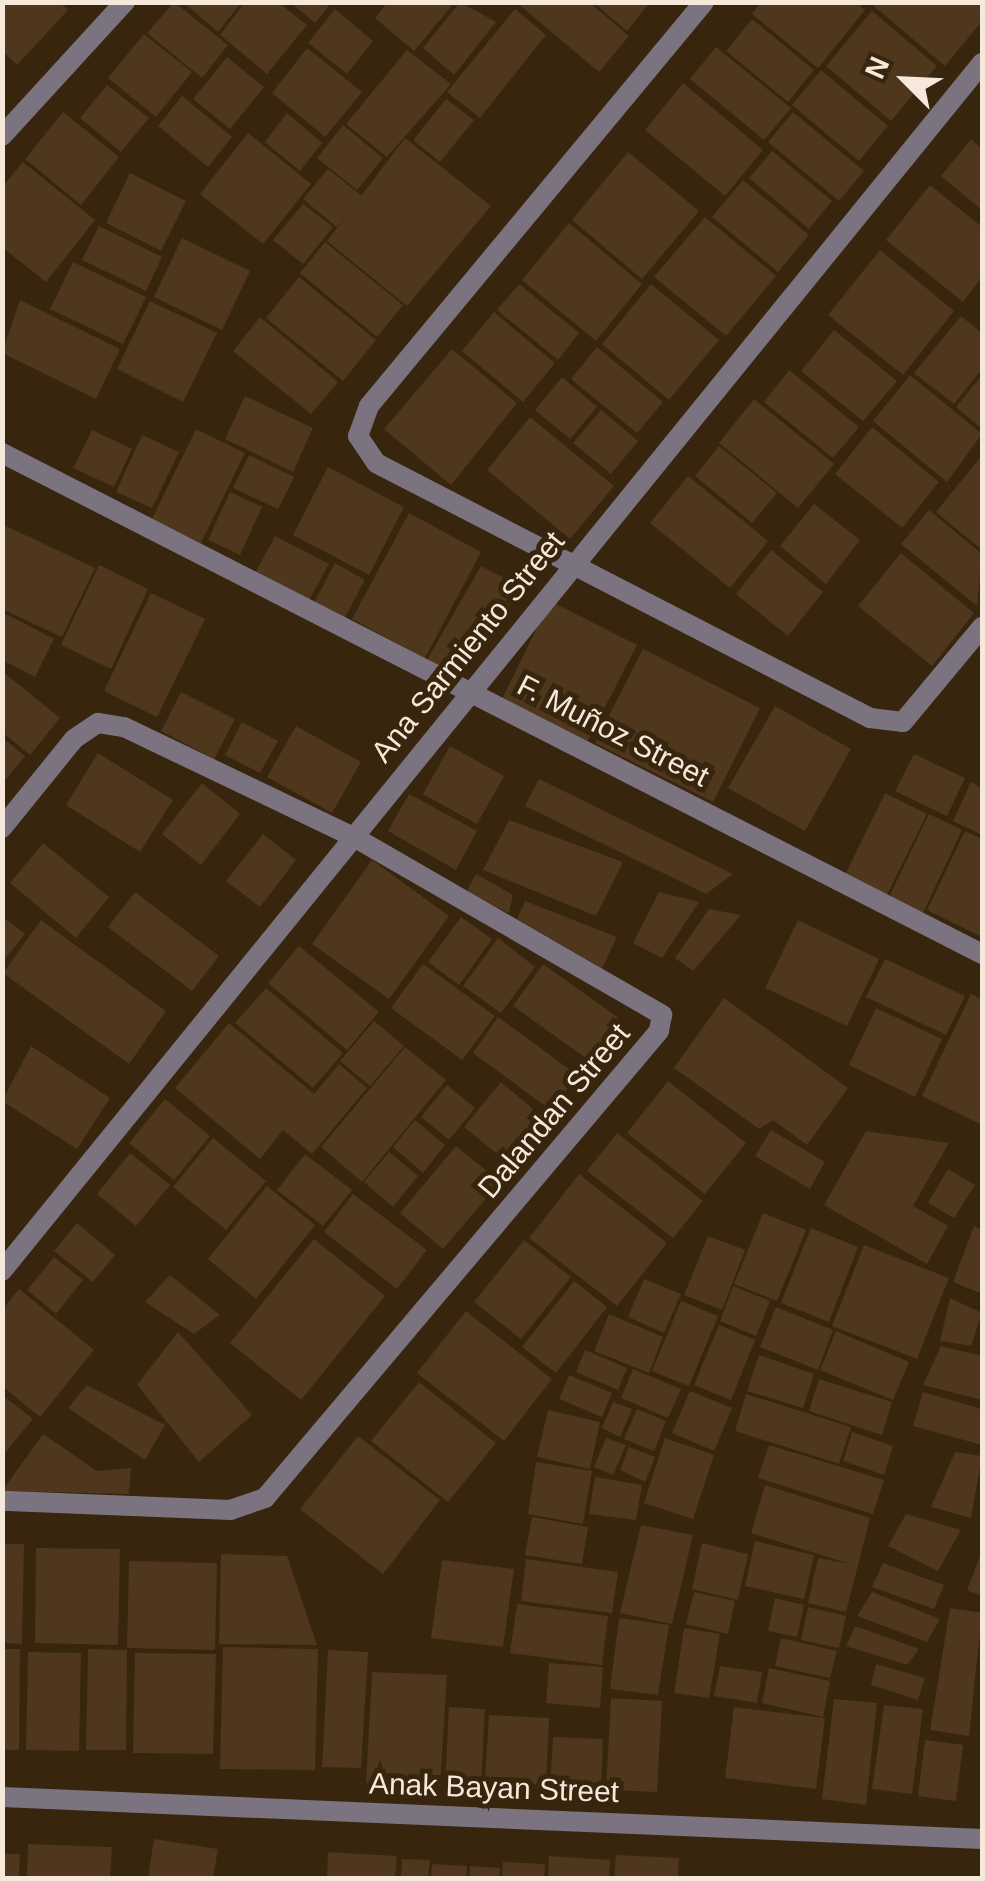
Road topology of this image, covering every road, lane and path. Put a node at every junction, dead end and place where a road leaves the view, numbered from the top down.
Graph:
1 (125, 2) edge
2 (704, 2) edge
3 (982, 63) edge
4 (2, 136) edge
5 (2, 453) edge
6 (574, 564) junction
7 (982, 627) edge
8 (470, 692) junction
9 (2, 828) edge
10 (354, 837) junction
11 (982, 954) edge
12 (2, 1271) edge
13 (2, 1501) edge
14 (2, 1797) edge
15 (982, 1839) edge

1 - 4 street
2 - 6 street
3 - 6 street, Ana Sarmiento Street
5 - 8 street, F. Muñoz Street
6 - 7 street
6 - 8 street, Ana Sarmiento Street
8 - 10 street, Ana Sarmiento Street
8 - 11 street, F. Muñoz Street
9 - 10 street, Dalandan Street
10 - 12 street, Ana Sarmiento Street
10 - 13 street, Dalandan Street
14 - 15 street, Anak Bayan Street

